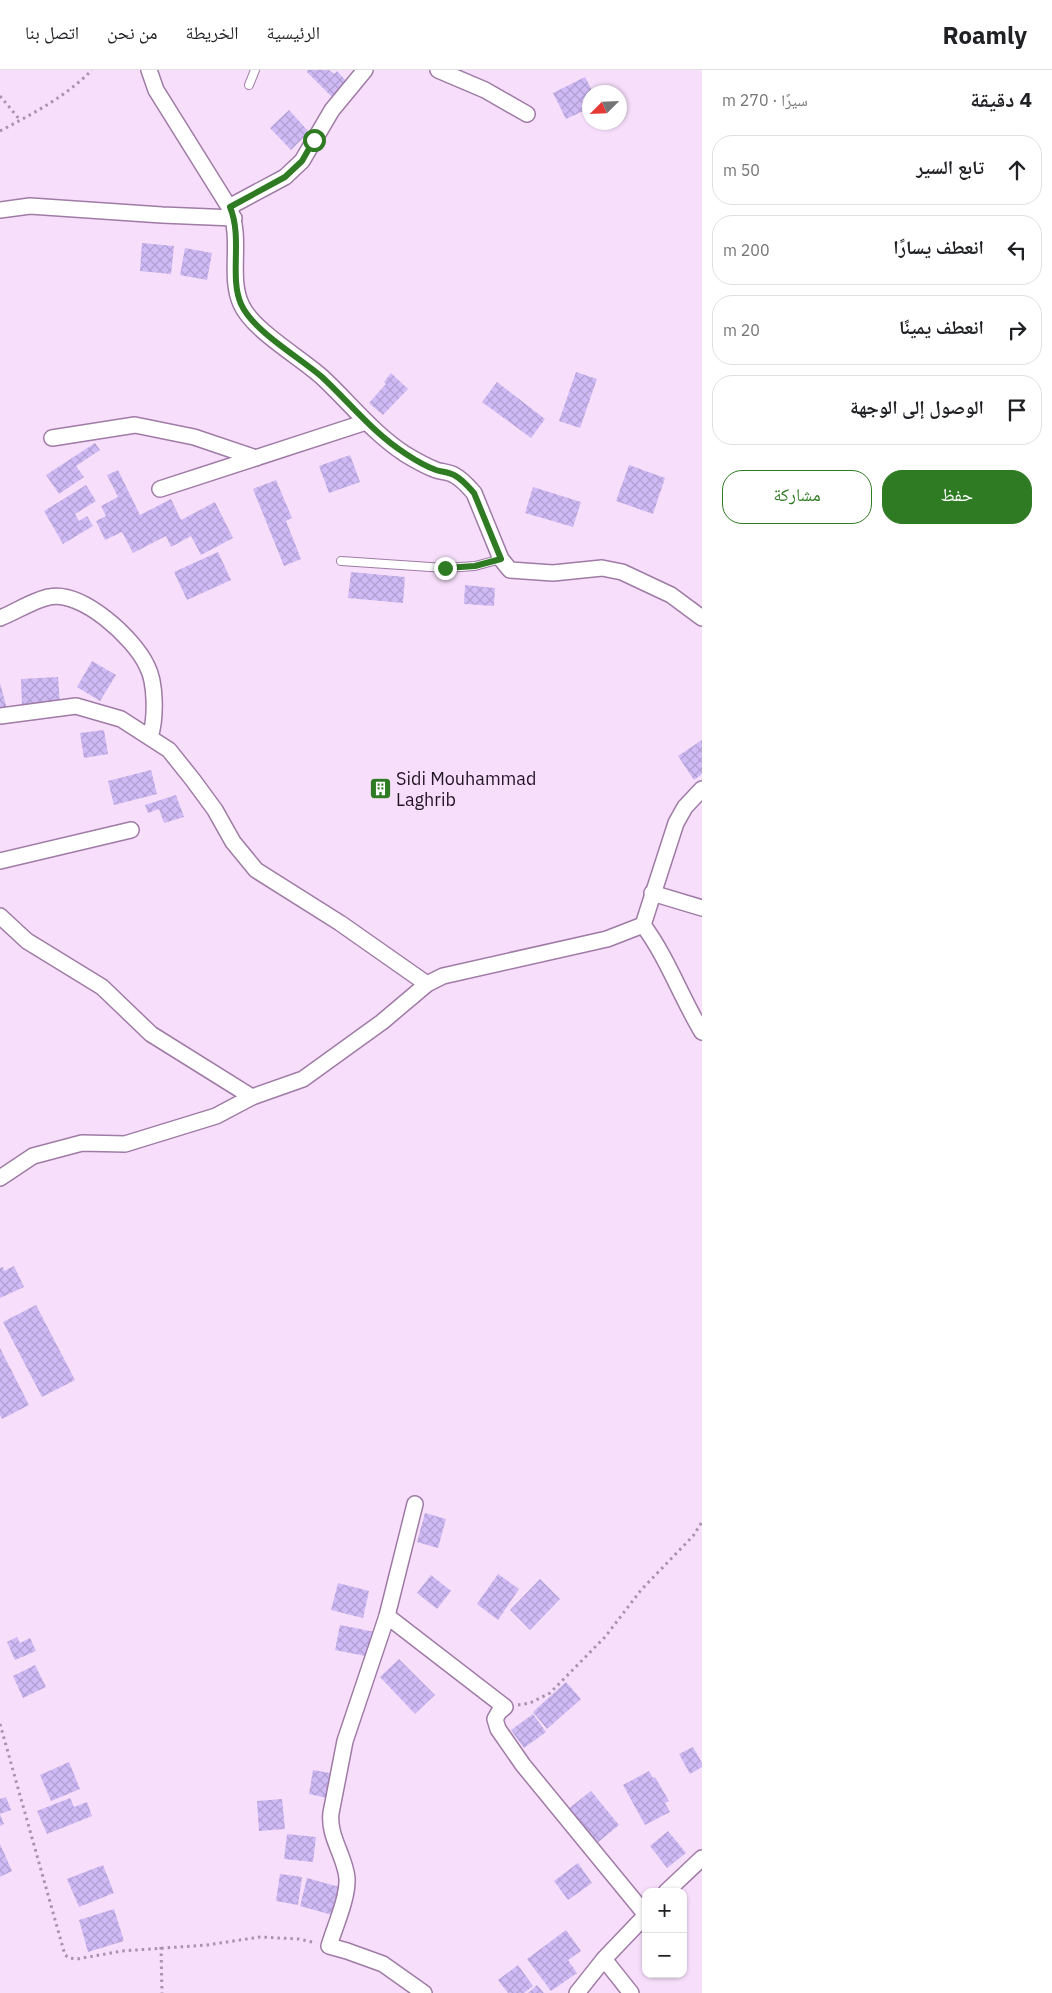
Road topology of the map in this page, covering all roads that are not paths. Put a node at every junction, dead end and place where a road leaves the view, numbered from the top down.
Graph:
1 (149, 70) edge
2 (255, 70) edge
3 (365, 70) edge
4 (438, 70) edge
5 (249, 85) dead end
6 (527, 114) dead end
7 (0, 210) edge
8 (232, 212) junction
9 (366, 422) junction
10 (52, 438) dead end
11 (256, 458) junction
12 (160, 489) dead end
13 (501, 559) junction
14 (341, 561) dead end
15 (0, 618) edge
16 (702, 618) edge
17 (0, 716) edge
18 (150, 737) junction
19 (702, 788) edge
20 (131, 830) dead end
21 (0, 861) edge
22 (652, 894) junction
23 (702, 908) edge
24 (0, 916) edge
25 (643, 925) junction
26 (427, 984) junction
27 (702, 1032) edge
28 (252, 1097) junction
29 (0, 1178) edge
30 (415, 1504) dead end
31 (387, 1616) junction
32 (702, 1858) edge
33 (670, 1888) edge
34 (642, 1910) edge
35 (642, 1919) edge
36 (604, 1959) junction
37 (424, 1993) edge
38 (577, 1993) edge
39 (631, 1993) edge

1 - 8 street
2 - 5 lane
3 - 8 street
4 - 6 street
7 - 8 street
8 - 9 street
9 - 11 street
9 - 13 street
10 - 11 street
11 - 12 street
13 - 14 lane
13 - 16 street
15 - 18 street
17 - 18 street
18 - 26 street
19 - 22 street
20 - 21 street
22 - 23 street
22 - 25 street
24 - 28 street
25 - 26 street
25 - 27 street
26 - 28 street
28 - 29 street
30 - 31 street
31 - 34 street
31 - 37 street
32 - 33 street
35 - 36 street
36 - 38 street
36 - 39 street

